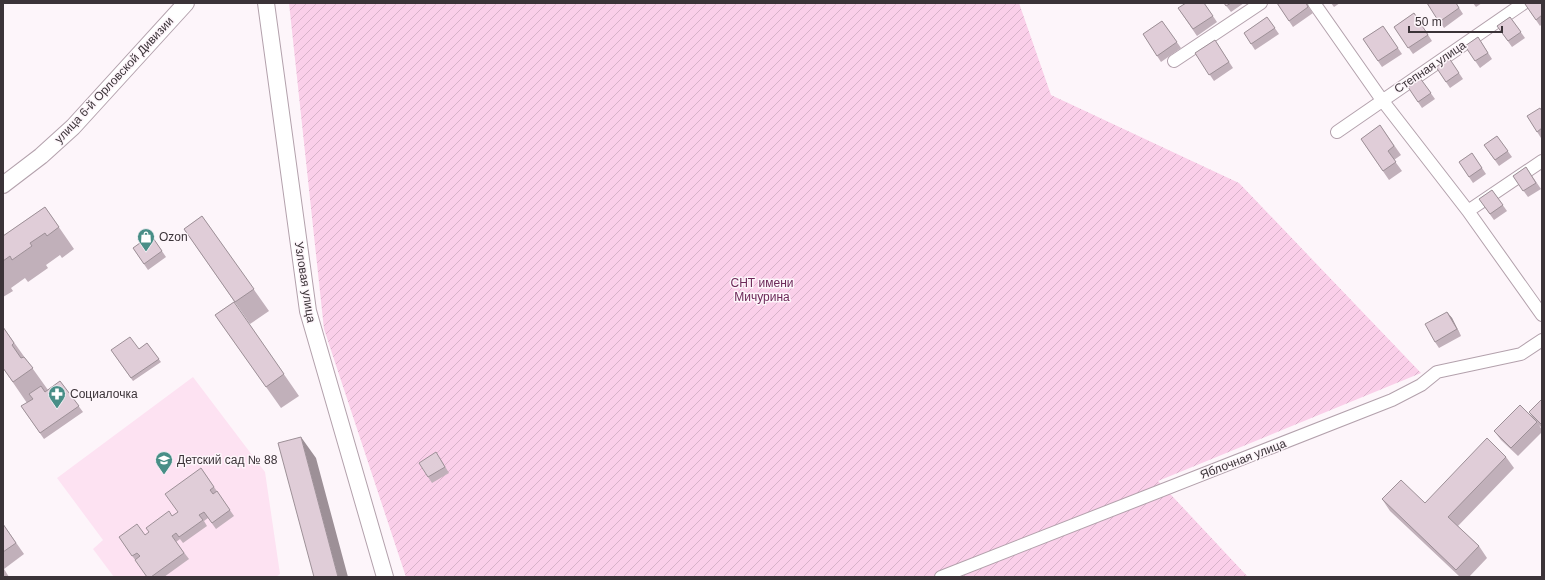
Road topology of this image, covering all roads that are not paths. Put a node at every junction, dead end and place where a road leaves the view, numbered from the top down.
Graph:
1 (186, 3) edge
2 (266, 3) edge
3 (1261, 3) edge
4 (1314, 3) edge
5 (1524, 3) edge
6 (1174, 61) dead end
7 (1382, 100) junction
8 (1337, 132) dead end
9 (1542, 161) edge
10 (3, 185) edge
11 (1468, 211) junction
12 (1542, 315) edge
13 (1542, 340) edge
14 (385, 577) edge
15 (941, 577) edge

1 - 10 street, улица 6-й Орловской Дивизии
2 - 14 street, Узловая улица
3 - 6 street
4 - 7 street
5 - 7 street, Степная улица
7 - 8 street, Степная улица
7 - 11 street
9 - 11 street
11 - 12 street
13 - 15 street, Яблочная улица

